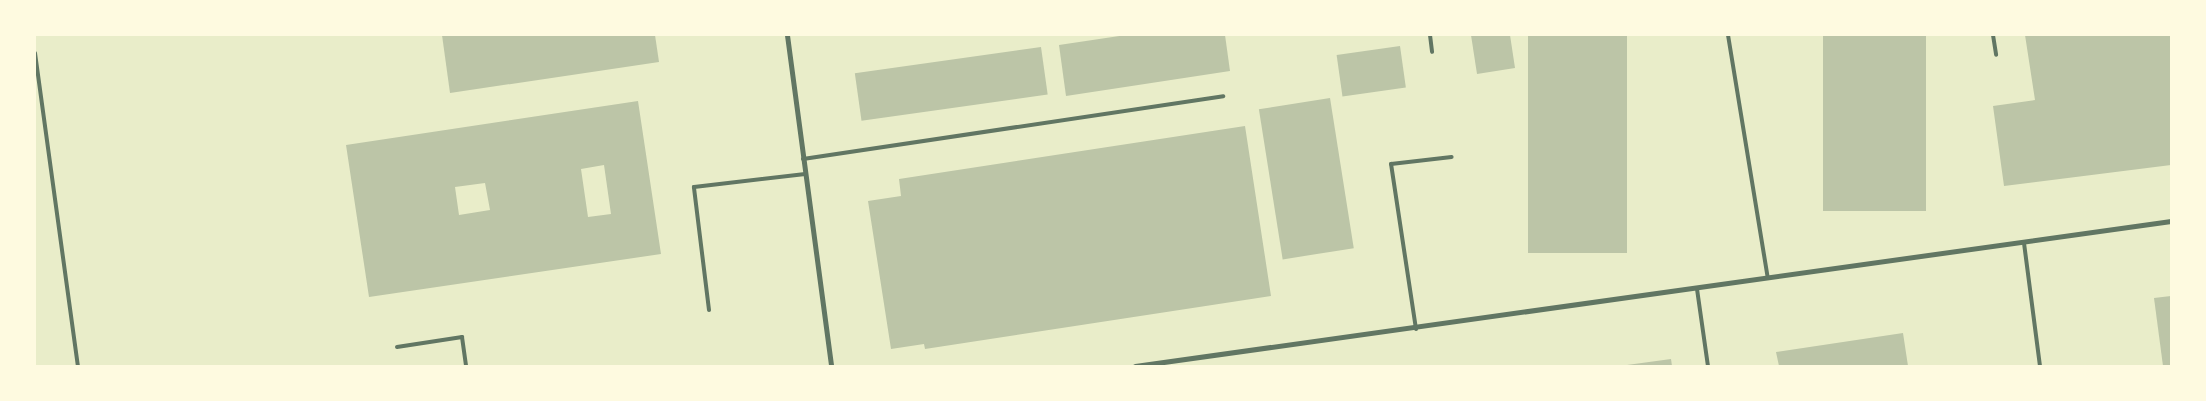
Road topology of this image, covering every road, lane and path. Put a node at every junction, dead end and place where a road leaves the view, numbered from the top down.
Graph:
1 (787, 35) edge
2 (1430, 35) edge
3 (1728, 35) edge
4 (1993, 35) edge
5 (1432, 52) dead end
6 (35, 53) edge
7 (1996, 55) dead end
8 (1223, 96) dead end
9 (1452, 157) dead end
10 (803, 160) junction
11 (805, 174) junction
12 (2171, 221) edge
13 (2024, 243) junction
14 (1768, 278) junction
15 (1697, 289) junction
16 (709, 310) dead end
17 (1416, 329) junction
18 (396, 347) dead end
19 (78, 366) edge
20 (466, 366) edge
21 (830, 366) edge
22 (1135, 366) edge
23 (1708, 366) edge
24 (2040, 366) edge

1 - 10 street
2 - 5 lane
3 - 14 lane
4 - 7 lane
6 - 19 lane
8 - 10 lane
9 - 17 lane
10 - 11 street
11 - 16 lane
11 - 21 street
12 - 13 street
13 - 14 street
13 - 24 lane
14 - 15 street
15 - 17 street
15 - 23 lane
17 - 22 street
18 - 20 lane

